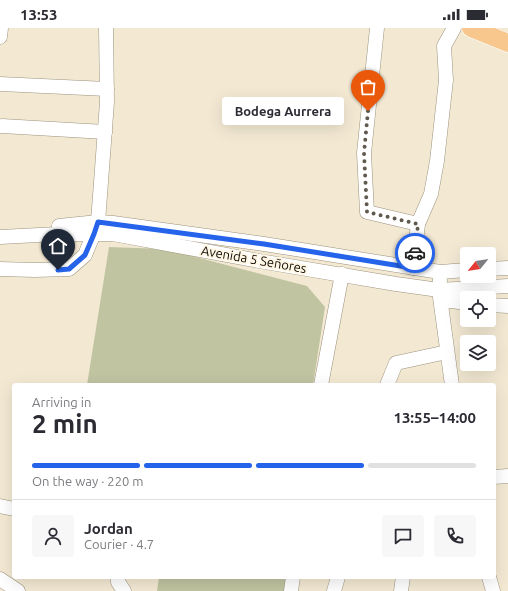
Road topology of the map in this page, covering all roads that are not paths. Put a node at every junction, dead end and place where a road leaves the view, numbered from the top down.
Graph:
1 (1, 28) edge
2 (106, 28) edge
3 (377, 28) edge
4 (454, 28) edge
5 (471, 28) edge
6 (0, 37) edge
7 (508, 43) edge
8 (0, 84) edge
9 (107, 89) junction
10 (2, 126) dead end
11 (105, 132) junction
12 (418, 224) junction
13 (96, 228) junction
14 (0, 229) edge
15 (0, 237) edge
16 (264, 244) junction
17 (259, 260) junction
18 (413, 268) junction
19 (508, 268) edge
20 (0, 269) edge
21 (496, 269) edge
22 (460, 271) edge
23 (440, 272) junction
24 (342, 274) junction
25 (508, 286) edge
26 (440, 296) junction
27 (460, 302) edge
28 (496, 305) edge
29 (508, 306) edge
30 (447, 352) junction
31 (321, 383) edge
32 (388, 383) edge
33 (452, 383) edge
34 (508, 476) edge
35 (496, 477) edge
36 (0, 506) edge
37 (12, 509) edge
38 (118, 579) edge
39 (293, 579) edge
40 (337, 579) edge
41 (403, 579) edge
42 (489, 579) edge
43 (0, 580) edge
44 (18, 591) edge
45 (124, 591) edge
46 (291, 591) edge
47 (334, 591) edge
48 (401, 591) edge
49 (492, 591) edge

1 - 6 street
2 - 9 street
3 - 12 street
4 - 12 street
5 - 7 main road
8 - 9 street
9 - 11 street
10 - 11 street
11 - 13 street
12 - 18 street
13 - 14 street, Avenida 5 Señores
13 - 15 street, Avenida 5 Señores
13 - 16 street, Avenida 5 Señores
13 - 17 street, Avenida 5 Señores
13 - 20 street
16 - 17 street
16 - 18 street, Avenida 5 Señores
17 - 24 street, Avenida 5 Señores
18 - 23 street, Avenida 5 Señores
19 - 21 street
22 - 23 street, Avenida 5 Señores
23 - 26 street
24 - 26 street, Avenida 5 Señores
24 - 31 street
25 - 26 street, Avenida 5 Señores
26 - 27 street
26 - 30 street
28 - 29 street
30 - 32 street
30 - 33 street
34 - 35 street
36 - 37 street
38 - 45 street
39 - 46 street
40 - 47 street
41 - 48 street
42 - 49 street
43 - 44 street

